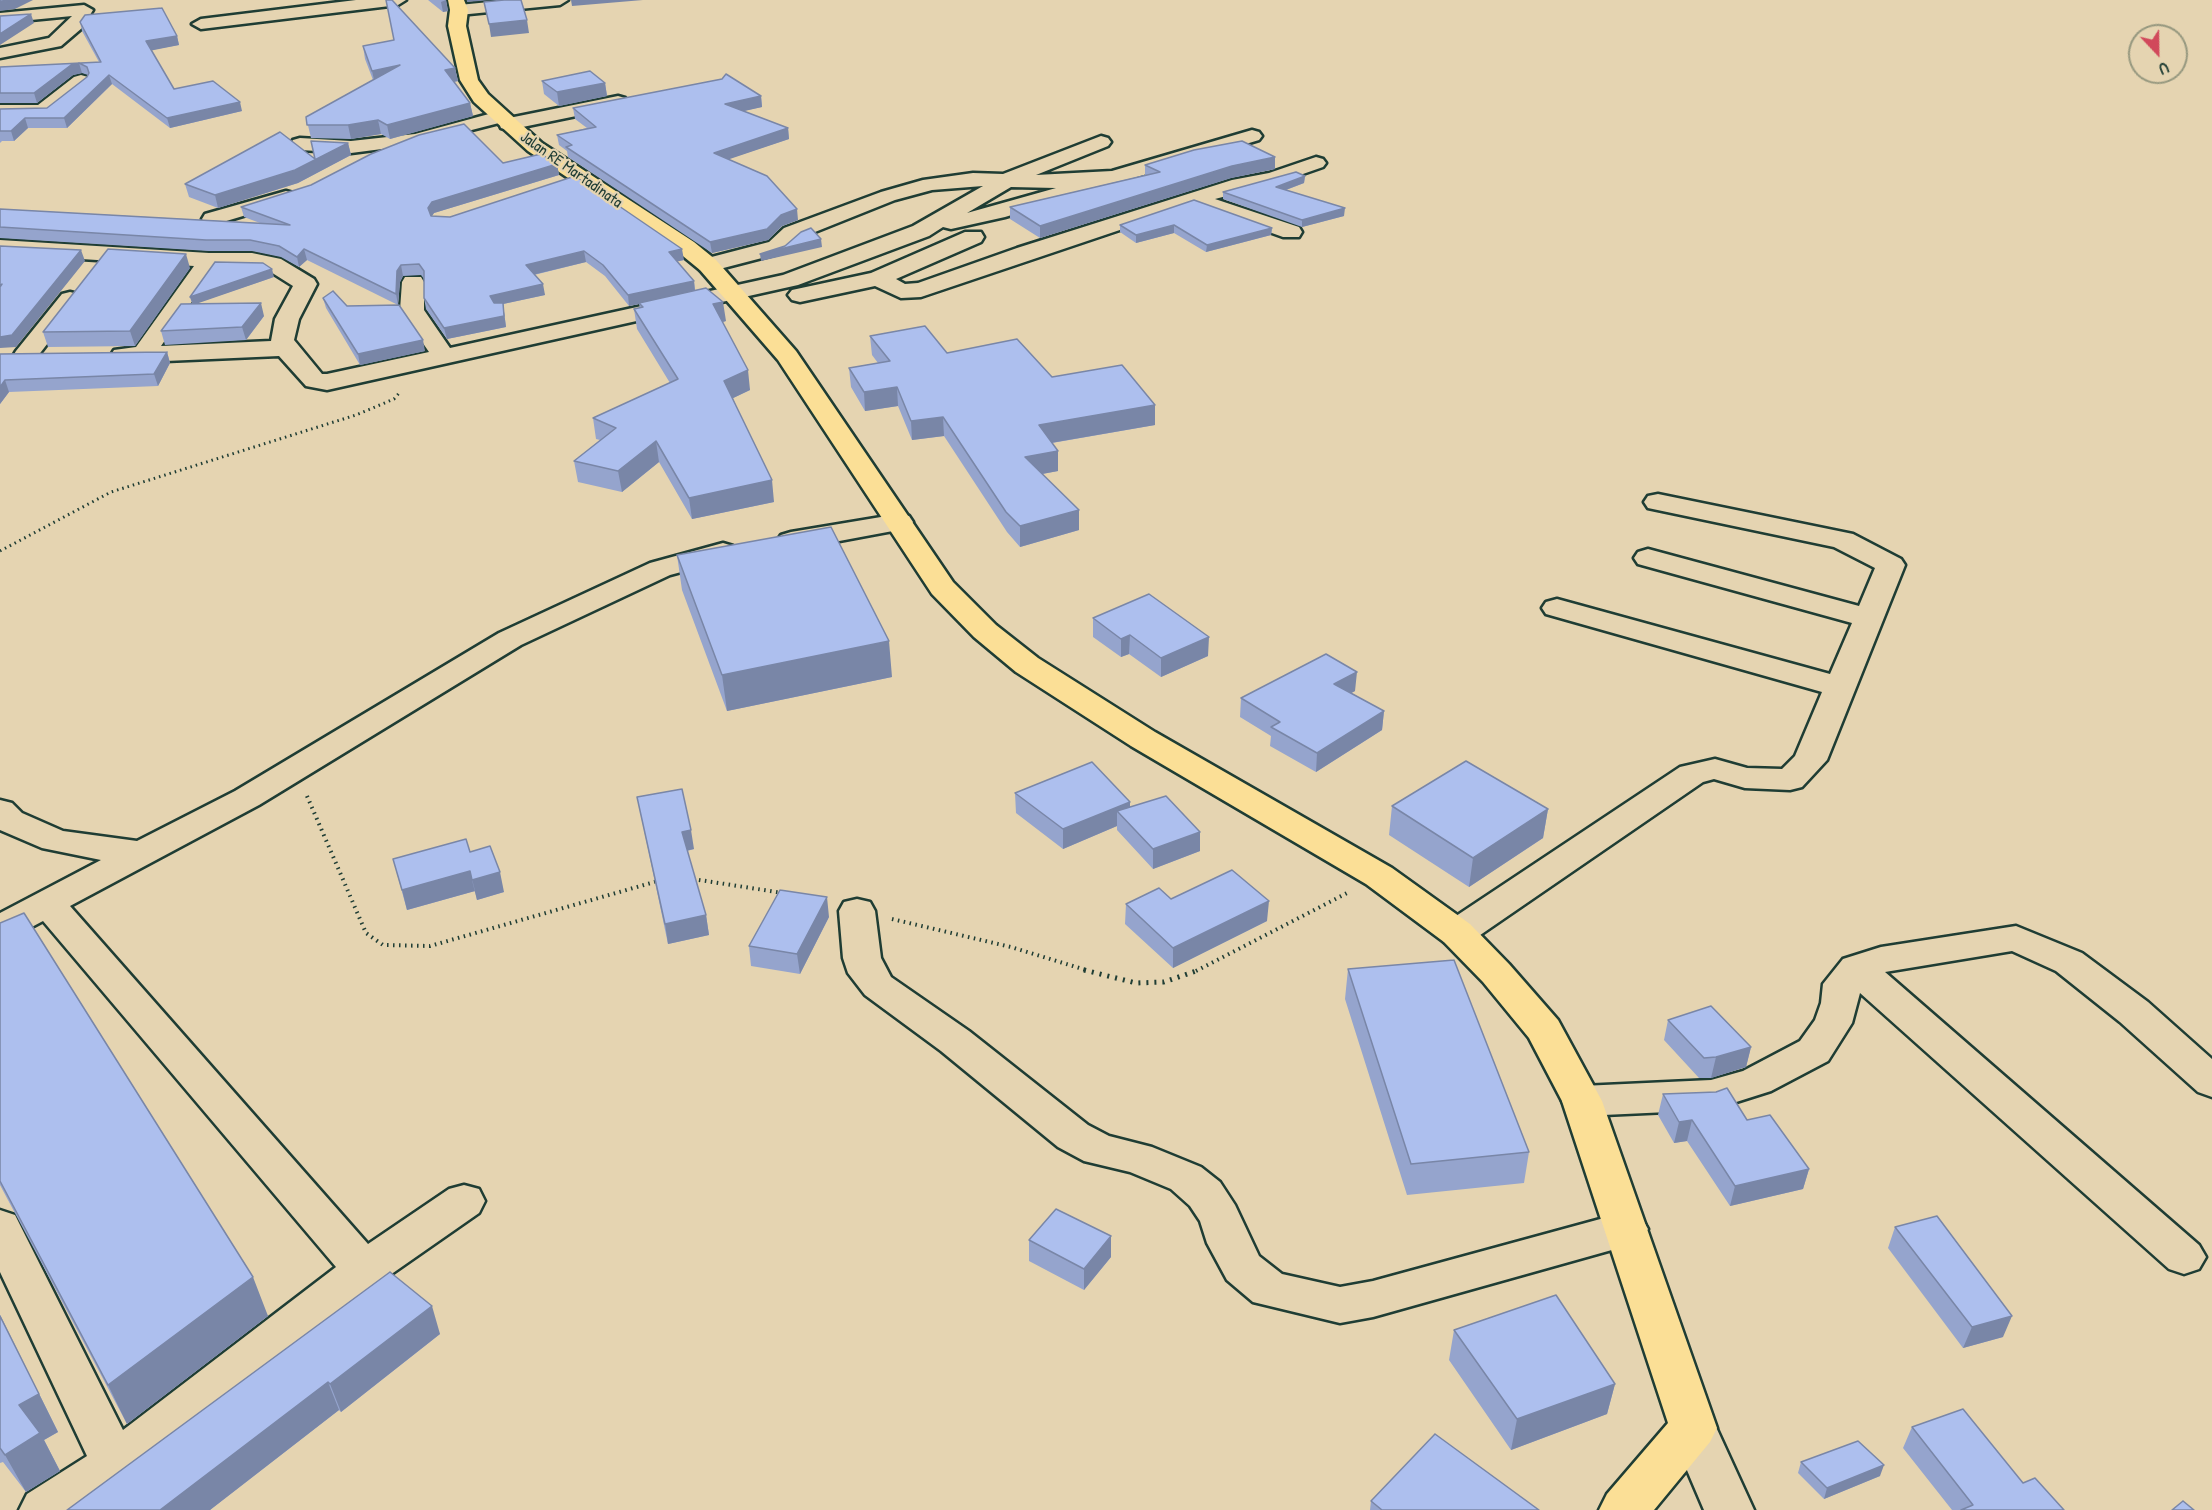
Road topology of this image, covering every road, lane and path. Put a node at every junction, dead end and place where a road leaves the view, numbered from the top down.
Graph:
1 (398, 0) edge
2 (560, 0) edge
3 (458, 5) edge
4 (0, 18) edge
5 (201, 24) dead end
6 (0, 53) edge
7 (81, 81) edge
8 (635, 99) edge
9 (0, 111) edge
10 (43, 111) junction
11 (504, 121) junction
12 (22, 128) edge
13 (1252, 136) dead end
14 (413, 139) junction
15 (1101, 141) dead end
16 (300, 144) edge
17 (1167, 160) junction
18 (1316, 163) dead end
19 (350, 166) edge
20 (578, 177) junction
21 (1117, 177) junction
22 (1009, 179) junction
23 (556, 184) edge
24 (1231, 187) junction
25 (306, 189) edge
26 (1196, 199) junction
27 (213, 219) edge
28 (931, 225) junction
29 (1291, 232) dead end
30 (973, 237) dead end
31 (2, 250) edge
32 (105, 254) junction
33 (209, 260) junction
34 (708, 265) junction
35 (878, 279) junction
36 (413, 282) dead end
37 (740, 300) junction
38 (286, 348) junction
39 (143, 355) junction
40 (25, 356) junction
41 (60, 356) edge
42 (96, 356) edge
43 (0, 357) edge
44 (445, 358) junction
45 (391, 369) junction
46 (1658, 502) dead end
47 (899, 522) junction
48 (0, 551) edge
49 (1648, 558) dead end
50 (1557, 608) dead end
51 (1869, 618) junction
52 (1840, 687) junction
53 (296, 770) junction
54 (0, 811) edge
55 (142, 853) junction
56 (1379, 876) junction
57 (668, 879) edge
58 (685, 879) edge
59 (790, 895) edge
60 (48, 904) junction
61 (857, 911) joint
62 (0, 928) edge
63 (1457, 933) junction
64 (1857, 968) junction
65 (2212, 1082) edge
66 (1582, 1101) junction
67 (464, 1201) dead end
68 (0, 1227) edge
69 (1626, 1229) junction
70 (2184, 1257) dead end
71 (364, 1270) junction
72 (1694, 1428) junction
73 (115, 1464) junction
74 (44, 1510) edge
75 (1624, 1510) edge
76 (1729, 1510) edge

1 - 5 street
2 - 3 street
3 - 11 highway, Jalan RE Martadinata
4 - 6 street
7 - 10 street
8 - 11 street
9 - 10 street
10 - 12 street
11 - 14 street
11 - 20 highway, Jalan RE Martadinata
13 - 17 street
14 - 16 street
14 - 19 street
15 - 22 street
17 - 21 street
17 - 24 street
18 - 24 street
20 - 23 street
20 - 34 highway, Jalan RE Martadinata
21 - 22 street
21 - 28 street
22 - 28 street
22 - 34 street
24 - 26 street
25 - 27 street
26 - 29 street
26 - 35 street
28 - 37 street
30 - 35 street
31 - 32 street
32 - 33 street
32 - 40 street
33 - 38 street
33 - 39 street
34 - 37 highway, Jalan RE Martadinata
35 - 37 street
36 - 44 street
37 - 44 street
37 - 47 highway, Jalan RE Martadinata
38 - 39 street
38 - 45 street
39 - 42 street
40 - 41 street
40 - 43 street
44 - 45 street
45 - 48 path
46 - 51 street
47 - 53 street
47 - 56 highway, Jalan RE Martadinata
49 - 51 street
50 - 52 street
51 - 52 street
52 - 63 street
53 - 55 street
53 - 57 path
54 - 55 street
55 - 60 street
56 - 61 path
56 - 63 highway, Jalan RE Martadinata
58 - 59 path
60 - 62 street
60 - 71 street
61 - 69 street
63 - 66 highway, Jalan RE Martadinata
64 - 65 street
64 - 66 street
64 - 70 street
66 - 69 highway, Jalan RE Martadinata
67 - 71 street
68 - 73 street
69 - 72 highway, Jalan RE Martadinata
71 - 73 street
72 - 75 highway
72 - 76 street
73 - 74 street

